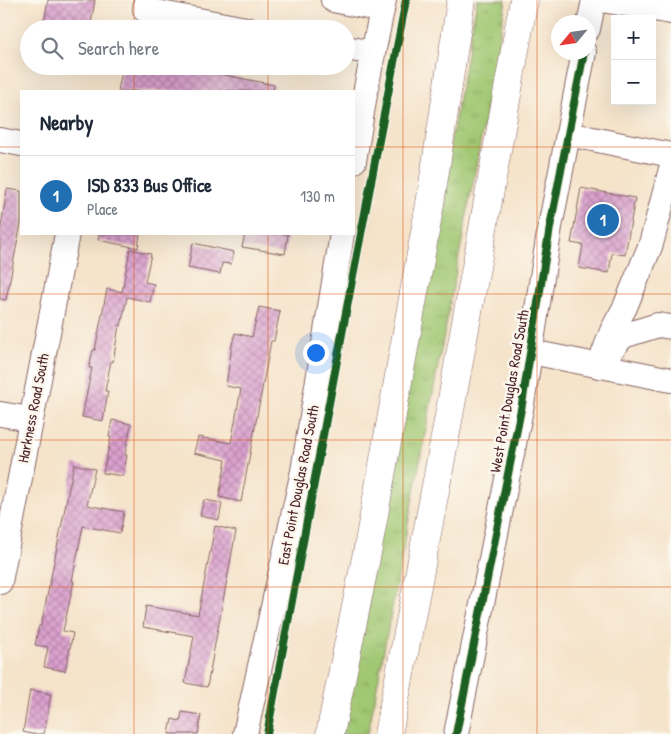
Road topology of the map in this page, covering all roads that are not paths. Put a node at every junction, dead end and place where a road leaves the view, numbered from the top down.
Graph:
1 (146, 0) edge
2 (333, 0) edge
3 (461, 0) edge
4 (524, 0) edge
5 (594, 0) edge
6 (602, 0) edge
7 (383, 5) edge
8 (667, 7) edge
9 (591, 15) edge
10 (198, 20) edge
11 (355, 49) edge
12 (373, 52) junction
13 (582, 60) edge
14 (568, 134) junction
15 (0, 140) edge
16 (20, 144) edge
17 (355, 155) edge
18 (671, 155) edge
19 (671, 169) edge
20 (66, 235) edge
21 (342, 235) edge
22 (671, 327) edge
23 (531, 352) junction
24 (598, 366) junction
25 (671, 380) edge
26 (0, 414) edge
27 (31, 419) junction
28 (0, 582) edge
29 (245, 734) edge
30 (330, 734) edge
31 (388, 734) edge
32 (456, 734) edge

1 - 10 street
2 - 7 street
3 - 30 highway
4 - 31 highway
5 - 9 street
6 - 8 street
7 - 12 street
11 - 12 street
12 - 17 street
13 - 14 street, West Point Douglas Road South
14 - 18 street
14 - 23 street, West Point Douglas Road South
15 - 16 street
19 - 24 street
20 - 27 street, Harkness Road South
21 - 29 street, East Point Douglas Road South
22 - 24 street
23 - 24 street
23 - 32 street, West Point Douglas Road South
24 - 25 street
26 - 27 street
27 - 28 street, Harkness Road South

